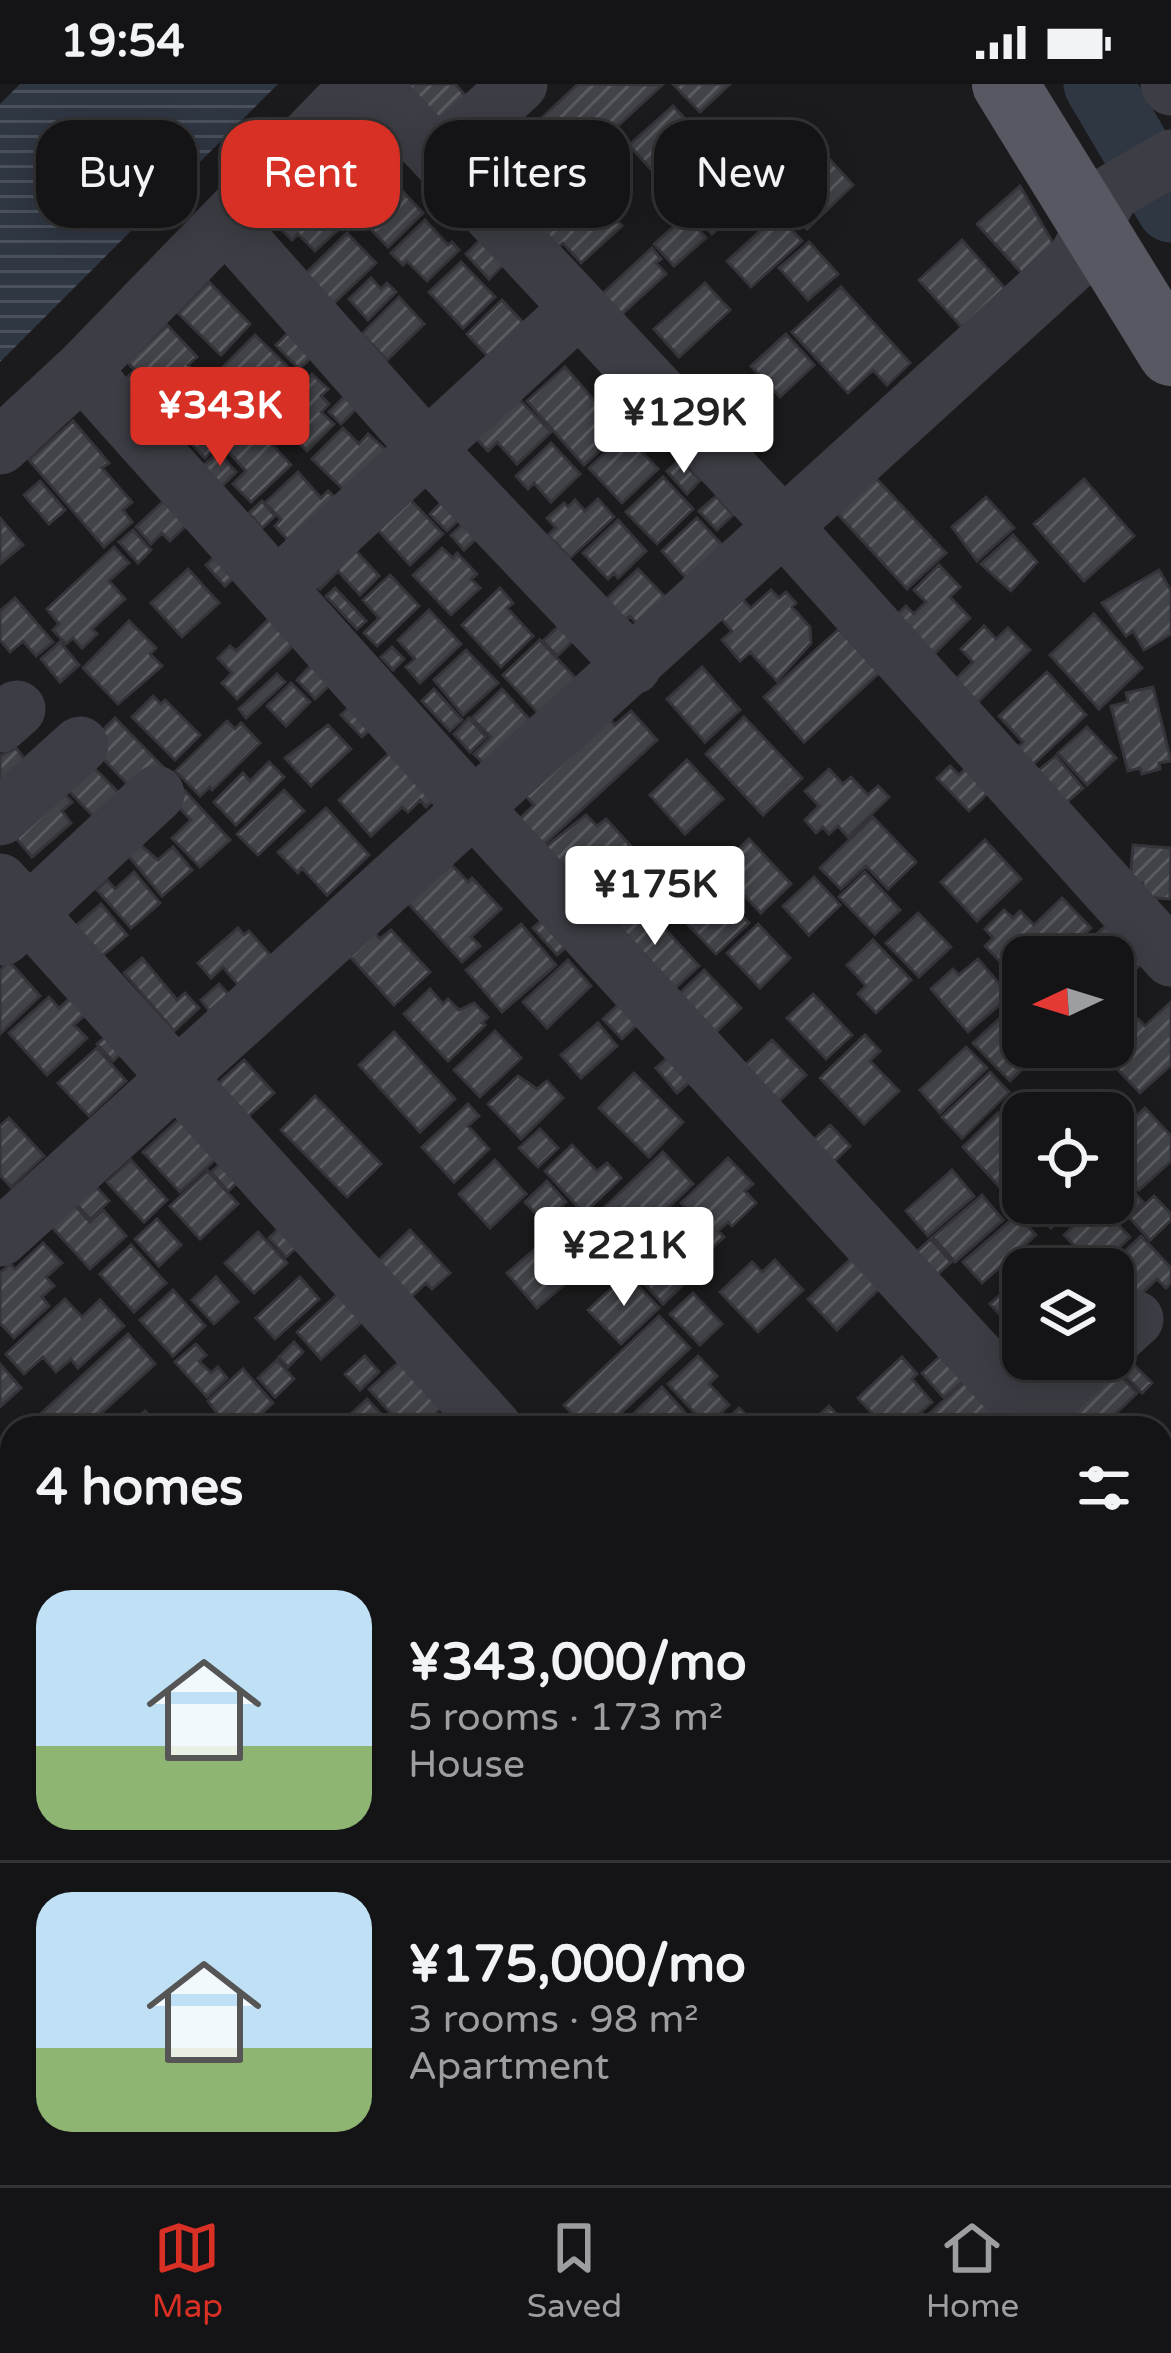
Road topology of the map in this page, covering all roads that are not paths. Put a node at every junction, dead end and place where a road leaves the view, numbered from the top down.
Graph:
1 (360, 84) edge
2 (370, 84) edge
3 (519, 84) edge
4 (1005, 84) edge
5 (326, 120) edge
6 (479, 120) edge
7 (424, 142) edge
8 (1171, 158) edge
9 (1108, 207) junction
10 (223, 228) edge
11 (231, 228) edge
12 (503, 228) edge
13 (578, 309) junction
14 (1171, 353) edge
15 (82, 370) junction
16 (0, 446) edge
17 (426, 448) junction
18 (785, 528) junction
19 (277, 587) junction
20 (633, 666) junction
21 (80, 745) dead end
22 (156, 794) dead end
23 (475, 809) junction
24 (0, 817) edge
25 (10, 912) edge
26 (1171, 958) edge
27 (177, 1077) junction
28 (0, 1238) edge
29 (1073, 1380) edge
30 (483, 1416) edge
31 (1031, 1416) edge
32 (1041, 1416) edge

1 - 5 street
2 - 7 street
3 - 6 street
4 - 9 main road
8 - 9 street
9 - 14 main road
9 - 18 street
10 - 15 street
11 - 17 street
12 - 13 street
13 - 17 street
13 - 18 street
15 - 16 street
15 - 19 street
17 - 19 street
17 - 20 street
18 - 20 street
18 - 26 street
19 - 23 street
20 - 23 street
21 - 24 street
22 - 25 street
23 - 27 street
23 - 31 street
25 - 27 street
27 - 28 street
27 - 30 street
29 - 32 street

